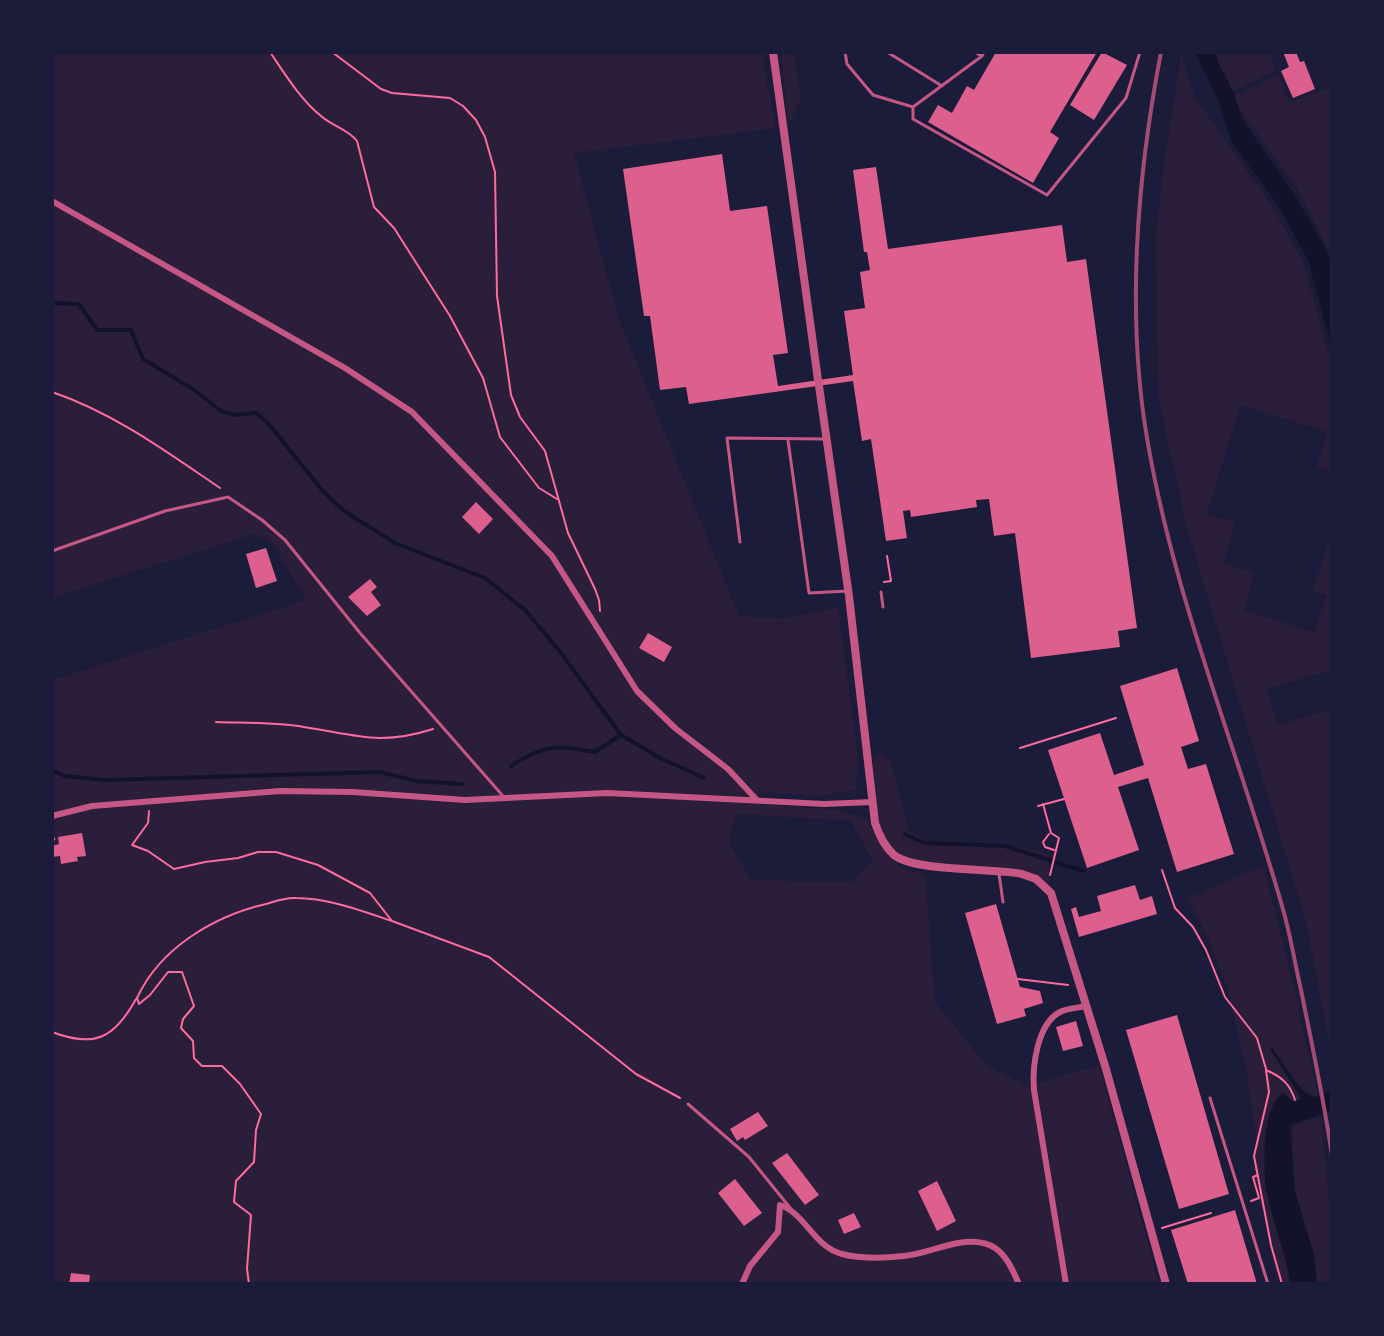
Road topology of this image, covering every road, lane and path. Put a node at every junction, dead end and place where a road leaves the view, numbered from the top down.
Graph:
1 (270, 52) edge
2 (332, 52) edge
3 (773, 52) edge
4 (845, 52) edge
5 (887, 52) edge
6 (974, 52) edge
7 (1140, 52) edge
8 (983, 54) edge
9 (942, 86) junction
10 (913, 107) junction
11 (52, 201) edge
12 (52, 392) edge
13 (826, 439) junction
14 (788, 440) junction
15 (228, 497) junction
16 (558, 499) junction
17 (740, 542) dead end
18 (52, 551) edge
19 (887, 556) dead end
20 (884, 582) dead end
21 (848, 591) junction
22 (881, 592) dead end
23 (883, 607) dead end
24 (598, 627) junction
25 (1116, 718) dead end
26 (216, 722) dead end
27 (442, 726) junction
28 (1020, 748) dead end
29 (503, 796) junction
30 (756, 799) junction
31 (1064, 799) dead end
32 (149, 802) junction
33 (873, 802) junction
34 (1043, 804) junction
35 (1038, 806) dead end
36 (52, 816) edge
37 (1051, 833) junction
38 (1055, 852) junction
39 (1051, 868) dead end
40 (999, 870) junction
41 (1162, 870) dead end
42 (1003, 902) dead end
43 (392, 921) junction
44 (1018, 979) dead end
45 (1081, 987) junction
46 (137, 998) junction
47 (1086, 1006) junction
48 (52, 1032) edge
49 (1266, 1070) junction
50 (1210, 1098) dead end
51 (1295, 1100) dead end
52 (688, 1104) joint
53 (1258, 1175) junction
54 (1242, 1204) junction
55 (791, 1209) junction
56 (1211, 1213) dead end
57 (1151, 1231) junction
58 (249, 1284) edge
59 (742, 1284) edge
60 (1019, 1284) edge
61 (1066, 1284) edge
62 (1166, 1284) edge
63 (1268, 1284) edge
64 (1282, 1284) edge

1 - 16 path
2 - 16 path
3 - 13 street
4 - 10 lane
5 - 9 lane
6 - 8 lane
7 - 10 lane
8 - 9 lane
9 - 10 lane
11 - 24 street
12 - 15 path
13 - 14 lane
13 - 21 street
14 - 17 lane
14 - 21 lane
15 - 18 lane
15 - 27 lane
16 - 24 path
19 - 20 path
21 - 33 street
22 - 23 lane
24 - 30 street
25 - 28 path
26 - 27 path
27 - 29 lane
29 - 30 street
29 - 32 street
30 - 33 street
31 - 34 path
32 - 36 street
32 - 43 path
33 - 40 street
34 - 35 path
34 - 37 path
37 - 38 path
37 - 38 path
38 - 39 path
40 - 42 lane
40 - 45 street
41 - 49 path
43 - 46 path
43 - 52 path
44 - 45 path
45 - 47 street
46 - 48 path
46 - 58 path
47 - 57 street
47 - 61 street
49 - 51 path
49 - 53 path
50 - 54 lane
52 - 55 lane
53 - 54 path
53 - 64 path
54 - 63 lane
55 - 59 street
55 - 60 street
56 - 57 path
57 - 62 street

